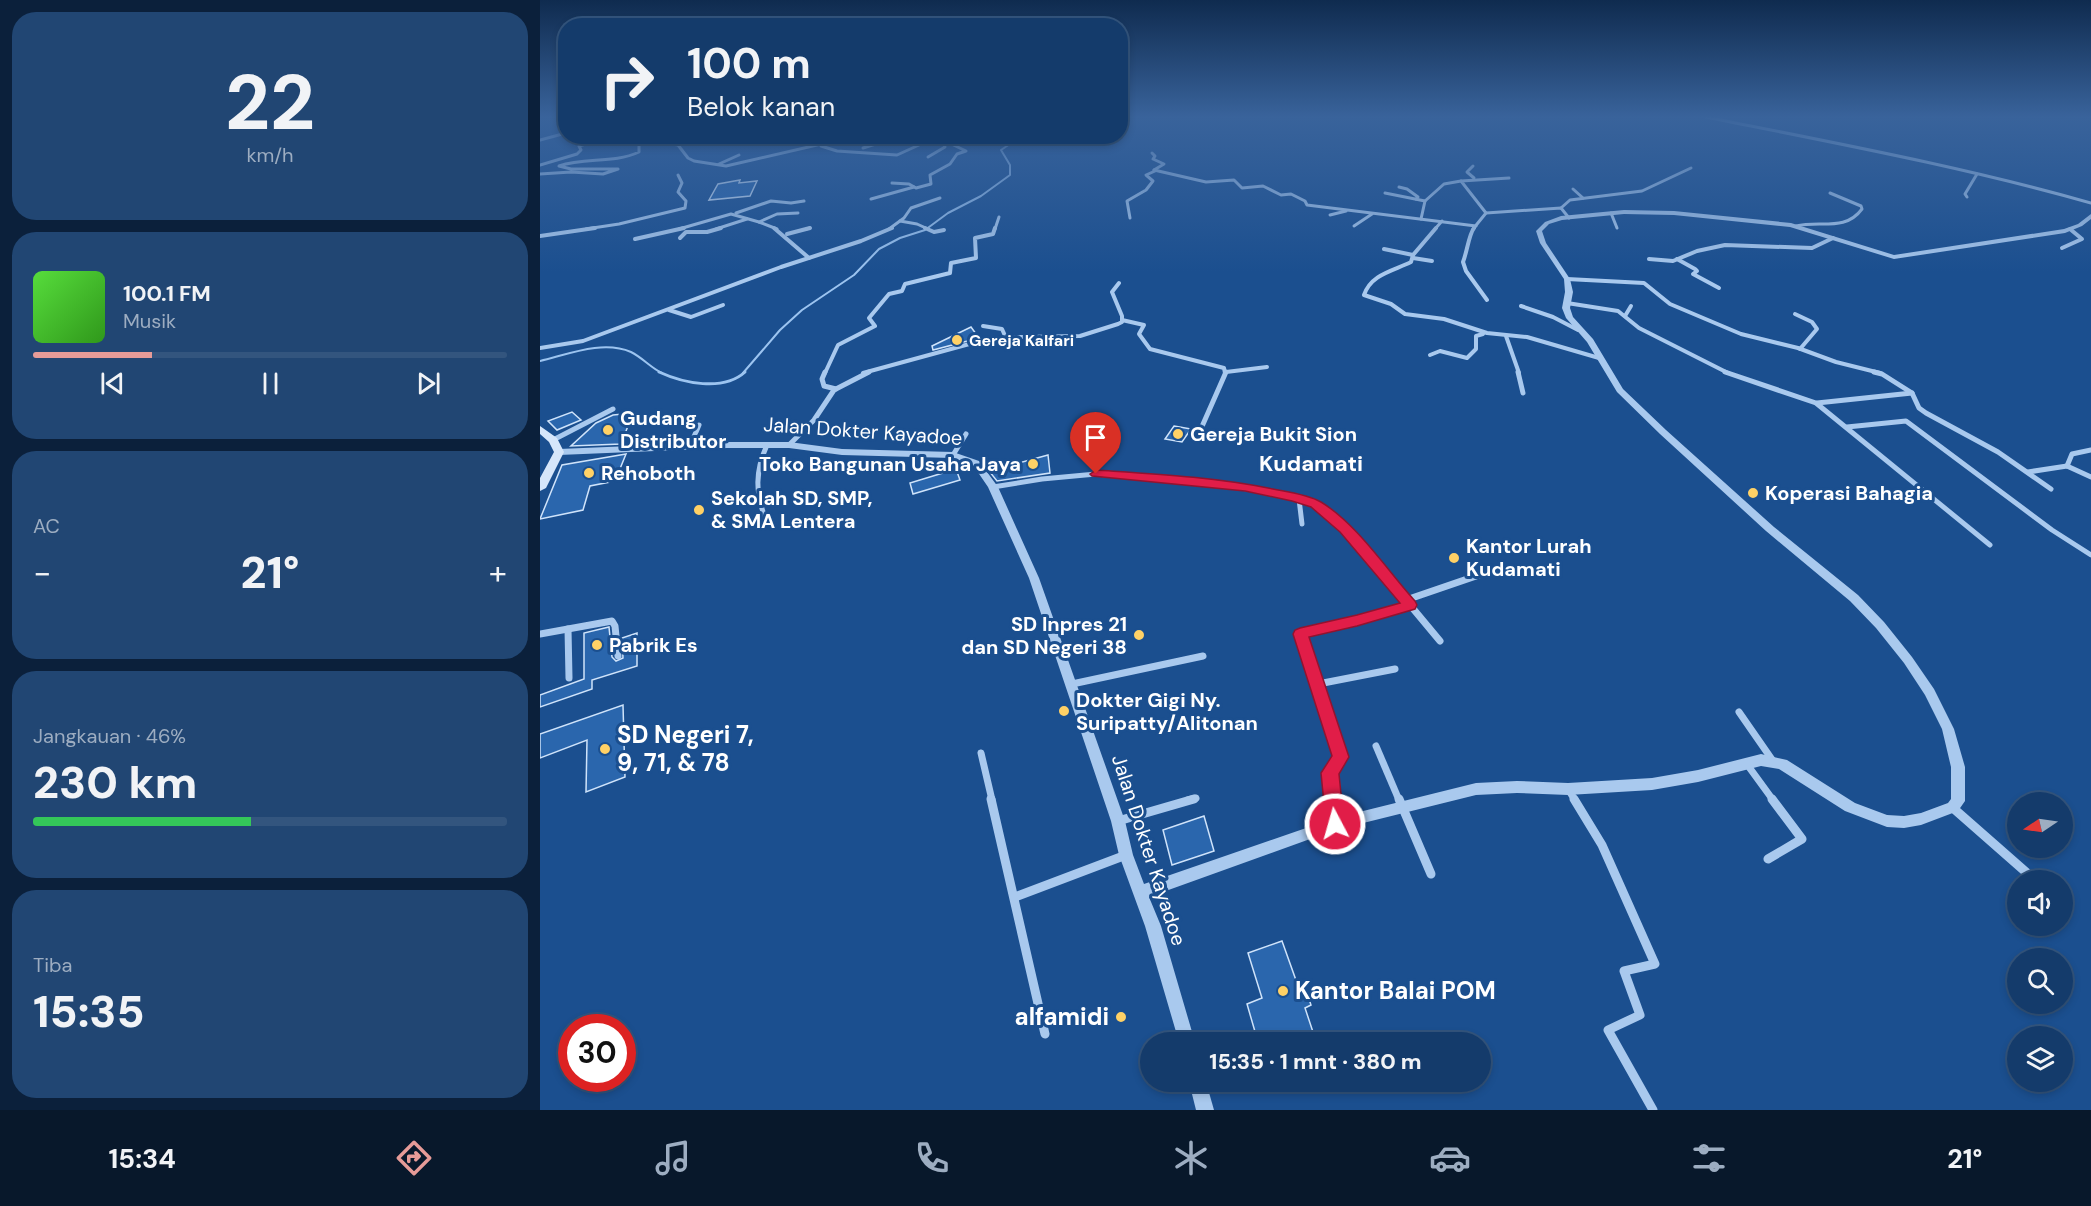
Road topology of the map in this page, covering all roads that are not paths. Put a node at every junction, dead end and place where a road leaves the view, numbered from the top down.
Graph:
1 (609, 169) edge
2 (941, 169) edge
3 (1156, 169) edge
4 (1470, 169) edge
5 (1689, 169) edge
6 (1952, 169) edge
7 (1155, 171) junction
8 (540, 174) edge
9 (1977, 174) junction
10 (678, 175) dead end
11 (1474, 178) junction
12 (1509, 178) dead end
13 (1461, 181) junction
14 (892, 183) dead end
15 (914, 187) junction
16 (1398, 187) dead end
17 (1573, 189) dead end
18 (1385, 193) dead end
19 (1830, 193) dead end
20 (1967, 197) dead end
21 (940, 198) dead end
22 (1583, 198) junction
23 (871, 199) dead end
24 (1416, 199) junction
25 (804, 201) dead end
26 (1425, 201) junction
27 (2091, 203) edge
28 (1561, 208) junction
29 (1350, 210) junction
30 (735, 213) junction
31 (798, 213) dead end
32 (1486, 213) junction
33 (1611, 213) junction
34 (1372, 214) junction
35 (1330, 215) dead end
36 (2091, 216) edge
37 (748, 218) junction
38 (999, 218) dead end
39 (1130, 218) dead end
40 (1569, 218) junction
41 (1421, 219) junction
42 (900, 221) junction
43 (1442, 221) junction
44 (759, 222) junction
45 (1354, 226) dead end
46 (1476, 226) junction
47 (1796, 226) junction
48 (810, 228) dead end
49 (1617, 228) dead end
50 (2070, 229) junction
51 (944, 230) dead end
52 (787, 234) junction
53 (540, 236) edge
54 (680, 238) dead end
55 (1833, 238) junction
56 (635, 239) dead end
57 (2062, 248) dead end
58 (1384, 249) dead end
59 (1413, 257) junction
60 (809, 258) junction
61 (1649, 259) dead end
62 (1677, 259) junction
63 (1432, 261) dead end
64 (1567, 279) junction
65 (1119, 283) dead end
66 (1719, 288) dead end
67 (1487, 300) dead end
68 (1567, 303) junction
69 (723, 304) dead end
70 (1521, 306) dead end
71 (1631, 306) dead end
72 (669, 310) junction
73 (1795, 314) dead end
74 (1625, 316) junction
75 (1122, 320) junction
76 (983, 326) dead end
77 (1578, 330) junction
78 (1487, 333) junction
79 (1506, 336) junction
80 (1006, 338) junction
81 (540, 348) edge
82 (1800, 349) junction
83 (1430, 355) dead end
84 (1599, 358) junction
85 (1267, 367) dead end
86 (1226, 372) junction
87 (836, 388) junction
88 (1523, 393) dead end
89 (1912, 393) junction
90 (1816, 403) junction
91 (614, 409) dead end
92 (699, 425) dead end
93 (1847, 427) junction
94 (540, 429) edge
95 (1200, 431) dead end
96 (966, 434) dead end
97 (554, 440) junction
98 (767, 444) junction
99 (789, 445) junction
100 (690, 446) junction
101 (2091, 450) edge
102 (559, 452) junction
103 (953, 455) junction
104 (2067, 466) junction
105 (2028, 472) junction
106 (2091, 477) edge
107 (540, 488) edge
108 (993, 488) junction
109 (2051, 489) dead end
110 (1299, 499) junction
111 (766, 520) dead end
112 (1302, 524) dead end
113 (1990, 544) dead end
114 (2091, 555) edge
115 (1479, 575) dead end
116 (1408, 603) junction
117 (568, 629) junction
118 (540, 634) edge
119 (1440, 641) dead end
120 (618, 656) dead end
121 (1203, 656) dead end
122 (1395, 669) dead end
123 (569, 678) dead end
124 (1072, 684) junction
125 (1318, 684) junction
126 (1739, 712) dead end
127 (1376, 746) dead end
128 (981, 753) dead end
129 (1773, 761) junction
130 (1746, 763) junction
131 (1568, 789) junction
132 (1196, 798) dead end
133 (1403, 806) junction
134 (1953, 807) junction
135 (1118, 821) junction
136 (1335, 824) junction
137 (1126, 855) junction
138 (1767, 859) dead end
139 (2024, 870) edge
140 (1431, 874) dead end
141 (1142, 892) junction
142 (1015, 897) junction
143 (1184, 1032) edge
144 (1045, 1034) dead end
145 (1199, 1092) edge
146 (1202, 1109) edge
147 (1653, 1110) edge

1 - 8 street
2 - 15 street
3 - 7 street
4 - 11 street
5 - 22 street
6 - 9 street
7 - 29 street
7 - 39 street
9 - 20 street
9 - 27 street
10 - 53 street
11 - 12 street
11 - 13 street
13 - 26 street
13 - 32 street
14 - 15 street
15 - 23 street
16 - 24 street
17 - 22 street
18 - 24 street
19 - 47 street
21 - 42 street
22 - 28 street
24 - 26 street
25 - 30 street
26 - 41 street
28 - 32 street
28 - 40 street
29 - 34 street
29 - 35 street
30 - 37 street
30 - 56 street
31 - 44 street
32 - 46 street
33 - 40 street
33 - 47 street
33 - 49 street
34 - 41 street
34 - 45 street
36 - 50 street
37 - 44 street
37 - 54 street
38 - 87 street
40 - 64 street
41 - 43 street
42 - 51 street
42 - 60 street
43 - 46 street
43 - 59 street
44 - 52 street
46 - 67 street
47 - 55 street
48 - 52 street
50 - 55 street
50 - 57 street
52 - 60 street
55 - 62 street
58 - 59 street
59 - 63 street
59 - 78 street
60 - 72 street
61 - 62 street
62 - 66 street
64 - 68 street
64 - 82 street
65 - 75 street
68 - 74 street
68 - 77 street
69 - 72 street
70 - 77 street
71 - 74 street
72 - 81 street
73 - 82 street
74 - 90 street
75 - 80 street
75 - 86 street
76 - 80 street
77 - 84 street
78 - 79 street
78 - 83 street
79 - 84 street
79 - 88 street
80 - 87 street
82 - 89 street
84 - 134 street
85 - 86 street
86 - 95 street
87 - 99 street
89 - 90 street
89 - 105 street
90 - 93 street
91 - 97 street
92 - 100 street
93 - 113 street
93 - 114 street
94 - 97 main road
96 - 103 street
97 - 102 main road
98 - 99 street, Jalan Dokter Kayadoe
98 - 100 street, Jalan Dokter Kayadoe
98 - 111 street
99 - 103 street, Jalan Dokter Kayadoe
100 - 102 street, Jalan Dokter Kayadoe
101 - 104 street
102 - 107 main road
103 - 108 street, Jalan Dokter Kayadoe
104 - 105 street
104 - 106 street
105 - 109 street
108 - 110 street
108 - 124 street, Jalan Dokter Kayadoe
110 - 112 street
110 - 116 street
115 - 116 street
116 - 119 street
116 - 125 street
117 - 118 street
117 - 120 street
117 - 123 street
121 - 124 street
122 - 125 street
124 - 135 street, Jalan Dokter Kayadoe
125 - 136 street
126 - 129 street
127 - 133 street
128 - 142 street
129 - 130 street
129 - 134 street
130 - 131 street
130 - 138 street
131 - 133 street
131 - 147 street
132 - 135 street
133 - 136 street
133 - 140 street
134 - 139 street
135 - 137 street, Jalan Dokter Kayadoe
136 - 141 street
137 - 141 street, Jalan Dokter Kayadoe
137 - 142 street
141 - 143 street, Jalan Dokter Kayadoe
142 - 144 street
145 - 146 street

